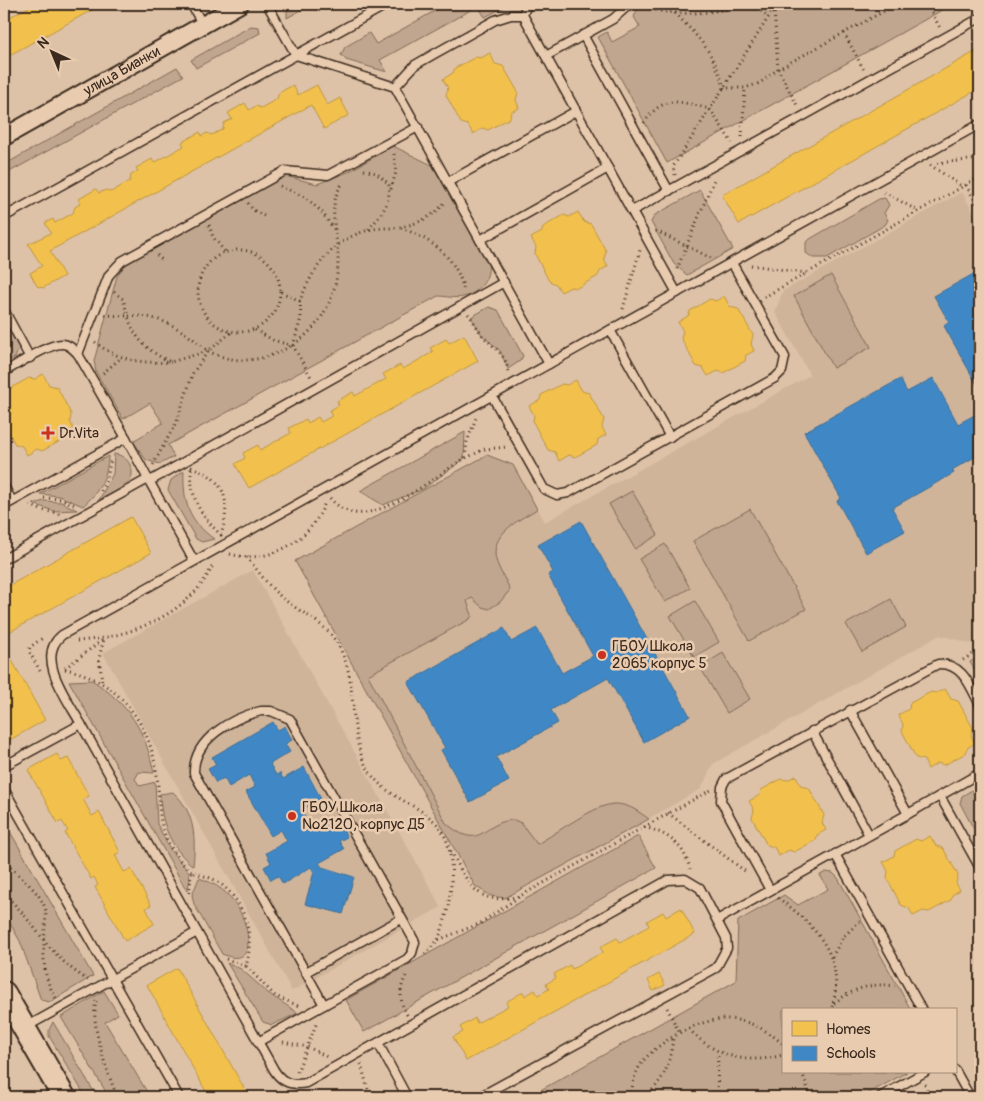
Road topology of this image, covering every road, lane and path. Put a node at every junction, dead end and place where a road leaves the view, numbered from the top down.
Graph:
1 (191, 4) edge
2 (240, 4) edge
3 (267, 4) edge
4 (388, 4) edge
5 (527, 4) edge
6 (630, 4) edge
7 (636, 4) edge
8 (754, 4) edge
9 (778, 4) edge
10 (897, 4) edge
11 (774, 8) junction
12 (674, 13) junction
13 (523, 15) junction
14 (768, 18) junction
15 (980, 18) edge
16 (203, 25) junction
17 (844, 33) junction
18 (583, 35) junction
19 (296, 55) junction
20 (546, 56) junction
21 (778, 69) junction
22 (869, 79) junction
23 (396, 87) junction
24 (724, 88) junction
25 (745, 88) junction
26 (710, 109) junction
27 (576, 111) junction
28 (803, 116) junction
29 (980, 124) edge
30 (418, 127) junction
31 (637, 134) junction
32 (4, 136) edge
33 (393, 141) junction
34 (739, 152) junction
35 (980, 159) edge
36 (673, 167) dead end
37 (608, 168) junction
38 (360, 172) dead end
39 (980, 177) edge
40 (271, 178) junction
41 (347, 178) dead end
42 (714, 180) dead end
43 (872, 184) junction
44 (450, 185) junction
45 (965, 186) junction
46 (669, 191) junction
47 (390, 192) junction
48 (243, 193) junction
49 (980, 210) edge
50 (632, 211) junction
51 (919, 211) junction
52 (206, 214) junction
53 (264, 216) dead end
54 (4, 217) edge
55 (400, 227) junction
56 (334, 230) junction
57 (368, 230) junction
58 (657, 237) dead end
59 (480, 240) junction
60 (636, 241) dead end
61 (337, 246) junction
62 (687, 246) junction
63 (641, 249) junction
64 (224, 252) junction
65 (644, 256) dead end
66 (671, 263) dead end
67 (732, 263) junction
68 (709, 264) dead end
69 (676, 272) junction
70 (807, 274) junction
71 (680, 275) dead end
72 (504, 282) junction
73 (104, 289) junction
74 (281, 292) junction
75 (677, 293) junction
76 (300, 301) junction
77 (754, 302) junction
78 (466, 304) junction
79 (474, 309) dead end
80 (4, 310) edge
81 (629, 310) dead end
82 (95, 311) junction
83 (468, 312) junction
84 (128, 316) junction
85 (459, 317) dead end
86 (255, 330) junction
87 (610, 330) junction
88 (86, 333) junction
89 (234, 333) junction
90 (293, 346) junction
91 (208, 351) junction
92 (78, 354) junction
93 (30, 358) junction
94 (122, 358) junction
95 (171, 362) junction
96 (549, 364) junction
97 (4, 372) edge
98 (508, 374) dead end
99 (96, 384) junction
100 (316, 388) junction
101 (492, 396) junction
102 (670, 437) junction
103 (126, 438) junction
104 (112, 446) junction
105 (523, 450) junction
106 (465, 458) junction
107 (200, 462) dead end
108 (191, 467) junction
109 (184, 471) dead end
110 (149, 480) junction
111 (4, 486) edge
112 (16, 500) junction
113 (28, 504) junction
114 (4, 506) edge
115 (77, 511) dead end
116 (84, 511) junction
117 (66, 514) dead end
118 (217, 548) junction
119 (247, 557) junction
120 (4, 559) edge
121 (194, 561) junction
122 (62, 635) junction
123 (104, 639) junction
124 (33, 643) dead end
125 (980, 650) edge
126 (953, 666) junction
127 (64, 668) junction
128 (54, 672) junction
129 (102, 681) junction
130 (980, 705) edge
131 (850, 710) junction
132 (80, 724) junction
133 (812, 731) junction
134 (4, 766) edge
135 (980, 773) edge
136 (724, 782) junction
137 (4, 789) edge
138 (940, 796) junction
139 (668, 813) junction
140 (908, 814) junction
141 (644, 827) junction
142 (869, 835) junction
143 (451, 851) junction
144 (835, 854) junction
145 (4, 860) edge
146 (980, 868) edge
147 (192, 872) junction
148 (693, 882) junction
149 (769, 891) junction
150 (522, 895) junction
151 (181, 904) junction
152 (869, 914) junction
153 (401, 919) junction
154 (717, 920) junction
155 (197, 932) junction
156 (438, 940) junction
157 (832, 957) junction
158 (421, 959) dead end
159 (229, 960) dead end
160 (246, 966) junction
161 (409, 971) dead end
162 (306, 972) junction
163 (112, 979) junction
164 (910, 988) junction
165 (4, 992) edge
166 (662, 999) junction
167 (833, 1004) junction
168 (324, 1005) junction
169 (62, 1007) junction
170 (832, 1008) edge
171 (921, 1008) edge
172 (412, 1024) junction
173 (24, 1028) junction
174 (689, 1029) junction
175 (680, 1034) junction
176 (673, 1038) junction
177 (378, 1042) junction
178 (782, 1043) edge
179 (260, 1044) junction
180 (308, 1047) junction
181 (718, 1052) junction
182 (357, 1054) junction
183 (782, 1055) edge
184 (340, 1064) junction
185 (956, 1072) edge
186 (803, 1074) edge
187 (921, 1074) edge
188 (291, 1084) junction
189 (925, 1084) dead end
190 (23, 1090) dead end
191 (10, 1097) edge
192 (62, 1097) edge
193 (179, 1097) edge
194 (370, 1097) edge
195 (408, 1097) edge
196 (479, 1097) edge
197 (632, 1097) edge
198 (645, 1097) edge
199 (717, 1097) edge
200 (811, 1097) edge
201 (880, 1097) edge
202 (929, 1097) edge
203 (970, 1097) edge

1 - 16 lane
2 - 16 street, улица Бианки
3 - 19 lane
4 - 19 lane
5 - 13 lane
6 - 18 lane
7 - 12 path
8 - 12 path
8 - 14 path
9 - 11 path
10 - 17 path
11 - 14 path
11 - 21 path
12 - 24 path
13 - 20 lane
13 - 23 lane
14 - 24 path
15 - 22 lane
16 - 32 street, улица Бианки
17 - 21 path
17 - 22 path
18 - 20 lane
18 - 31 lane
19 - 23 lane
19 - 54 lane
20 - 27 lane
21 - 25 path
21 - 28 path
22 - 28 lane
23 - 30 lane
24 - 25 path
24 - 26 path
25 - 34 path
26 - 31 path
26 - 34 path
26 - 36 path
27 - 37 lane
27 - 44 lane
28 - 34 lane
29 - 43 lane
30 - 33 lane
30 - 44 lane
31 - 46 lane
33 - 40 lane
33 - 47 path
34 - 46 lane
35 - 45 path
37 - 50 lane
37 - 59 lane
38 - 47 path
39 - 45 path
40 - 48 lane
40 - 56 path
41 - 56 path
42 - 62 path
43 - 51 path
43 - 67 lane
44 - 55 path
44 - 59 lane
45 - 49 path
45 - 51 path
46 - 50 lane
47 - 57 path
48 - 52 lane
48 - 53 path
50 - 75 lane
51 - 70 path
52 - 64 path
52 - 73 lane
55 - 57 path
55 - 78 path
56 - 61 path
57 - 61 path
58 - 62 path
59 - 72 lane
60 - 63 path
61 - 76 path
61 - 90 path
62 - 68 path
62 - 69 path
63 - 65 path
63 - 81 path
64 - 74 path
64 - 89 path
66 - 69 path
67 - 70 path
67 - 75 lane
67 - 77 lane
69 - 71 path
70 - 77 path
72 - 78 lane
72 - 96 lane
73 - 82 lane
73 - 84 path
74 - 76 path
74 - 86 path
75 - 87 lane
76 - 90 path
77 - 102 lane
78 - 100 lane
79 - 83 path
80 - 93 lane
82 - 84 path
82 - 88 lane
83 - 85 path
83 - 98 path
84 - 91 path
84 - 95 path
86 - 89 path
86 - 90 path
87 - 96 lane
87 - 102 lane
88 - 92 lane
88 - 94 path
89 - 91 path
90 - 91 path
90 - 100 path
91 - 95 path
91 - 110 path
92 - 93 lane
92 - 99 lane
93 - 97 lane
94 - 95 path
94 - 99 path
96 - 101 lane
99 - 103 lane
100 - 110 lane
101 - 105 lane
101 - 106 path
101 - 118 lane
102 - 105 lane
103 - 104 lane
103 - 110 lane
104 - 112 lane
104 - 116 path
105 - 106 path
106 - 119 path
107 - 108 path
108 - 108 path
108 - 109 path
110 - 116 lane
110 - 121 lane
111 - 112 lane
112 - 113 path
112 - 114 lane
113 - 116 path
113 - 117 path
115 - 116 path
116 - 120 lane
118 - 119 path
118 - 121 lane
118 - 123 path
119 - 143 path
121 - 122 lane
122 - 123 path
122 - 128 lane
123 - 127 path
123 - 129 path
124 - 128 path
125 - 126 path
126 - 130 lane
126 - 131 lane
127 - 128 path
127 - 129 path
128 - 132 lane
129 - 147 path
131 - 133 lane
131 - 140 lane
132 - 134 lane
132 - 151 lane
133 - 136 lane
133 - 142 lane
135 - 138 lane
136 - 139 path
136 - 149 lane
137 - 163 lane
138 - 140 lane
138 - 146 lane
139 - 141 path
139 - 149 path
140 - 142 lane
141 - 148 path
141 - 150 path
142 - 144 lane
143 - 150 path
143 - 156 path
144 - 149 lane
144 - 152 lane
145 - 169 path
147 - 151 path
147 - 160 path
148 - 154 lane
148 - 172 lane
149 - 154 lane
149 - 157 path
150 - 156 path
151 - 155 lane
152 - 157 path
152 - 164 lane
153 - 162 lane
153 - 162 lane
153 - 168 lane
154 - 166 lane
155 - 163 lane
155 - 179 lane
156 - 158 path
157 - 167 path
159 - 160 path
160 - 168 path
161 - 172 path
162 - 168 lane
163 - 169 lane
163 - 193 lane
164 - 167 path
164 - 171 lane
165 - 173 main road
166 - 175 path
166 - 196 lane
167 - 170 path
168 - 179 lane
168 - 180 path
169 - 173 lane
172 - 177 lane
173 - 192 main road
174 - 175 path
174 - 178 path
174 - 181 path
175 - 176 path
176 - 197 path
176 - 198 path
177 - 182 lane
177 - 195 lane
179 - 180 path
179 - 188 lane
180 - 184 path
180 - 188 path
181 - 183 path
181 - 199 path
182 - 184 lane
182 - 194 path
184 - 188 lane
185 - 203 lane
186 - 200 path
187 - 201 lane
189 - 202 path
190 - 191 path

